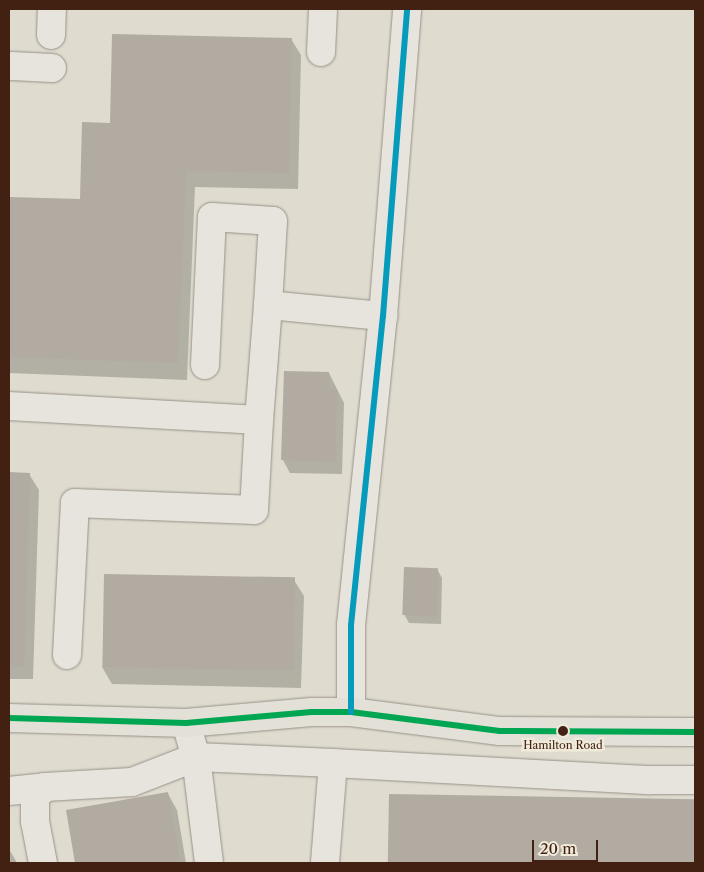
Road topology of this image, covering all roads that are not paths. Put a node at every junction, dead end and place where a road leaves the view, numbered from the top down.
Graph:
1 (323, 9) edge
2 (407, 9) edge
3 (321, 52) dead end
4 (12, 66) dead end
5 (52, 68) dead end
6 (268, 305) junction
7 (383, 316) junction
8 (205, 365) dead end
9 (9, 406) edge
10 (259, 420) junction
11 (67, 655) dead end
12 (351, 712) junction
13 (9, 718) edge
14 (186, 723) junction
15 (695, 732) edge
16 (196, 757) junction
17 (333, 763) junction
18 (695, 780) edge
19 (45, 787) junction
20 (9, 791) edge
21 (326, 860) edge
22 (43, 863) edge
23 (209, 863) edge

1 - 3 street
2 - 7 street
4 - 5 street
6 - 7 street
6 - 8 street
6 - 10 street
7 - 12 street
9 - 10 street
10 - 11 street
12 - 14 main road
12 - 15 main road
13 - 14 main road
14 - 16 street
16 - 17 street
16 - 19 street
16 - 23 street
17 - 18 street
17 - 21 street
19 - 20 street
19 - 22 street

